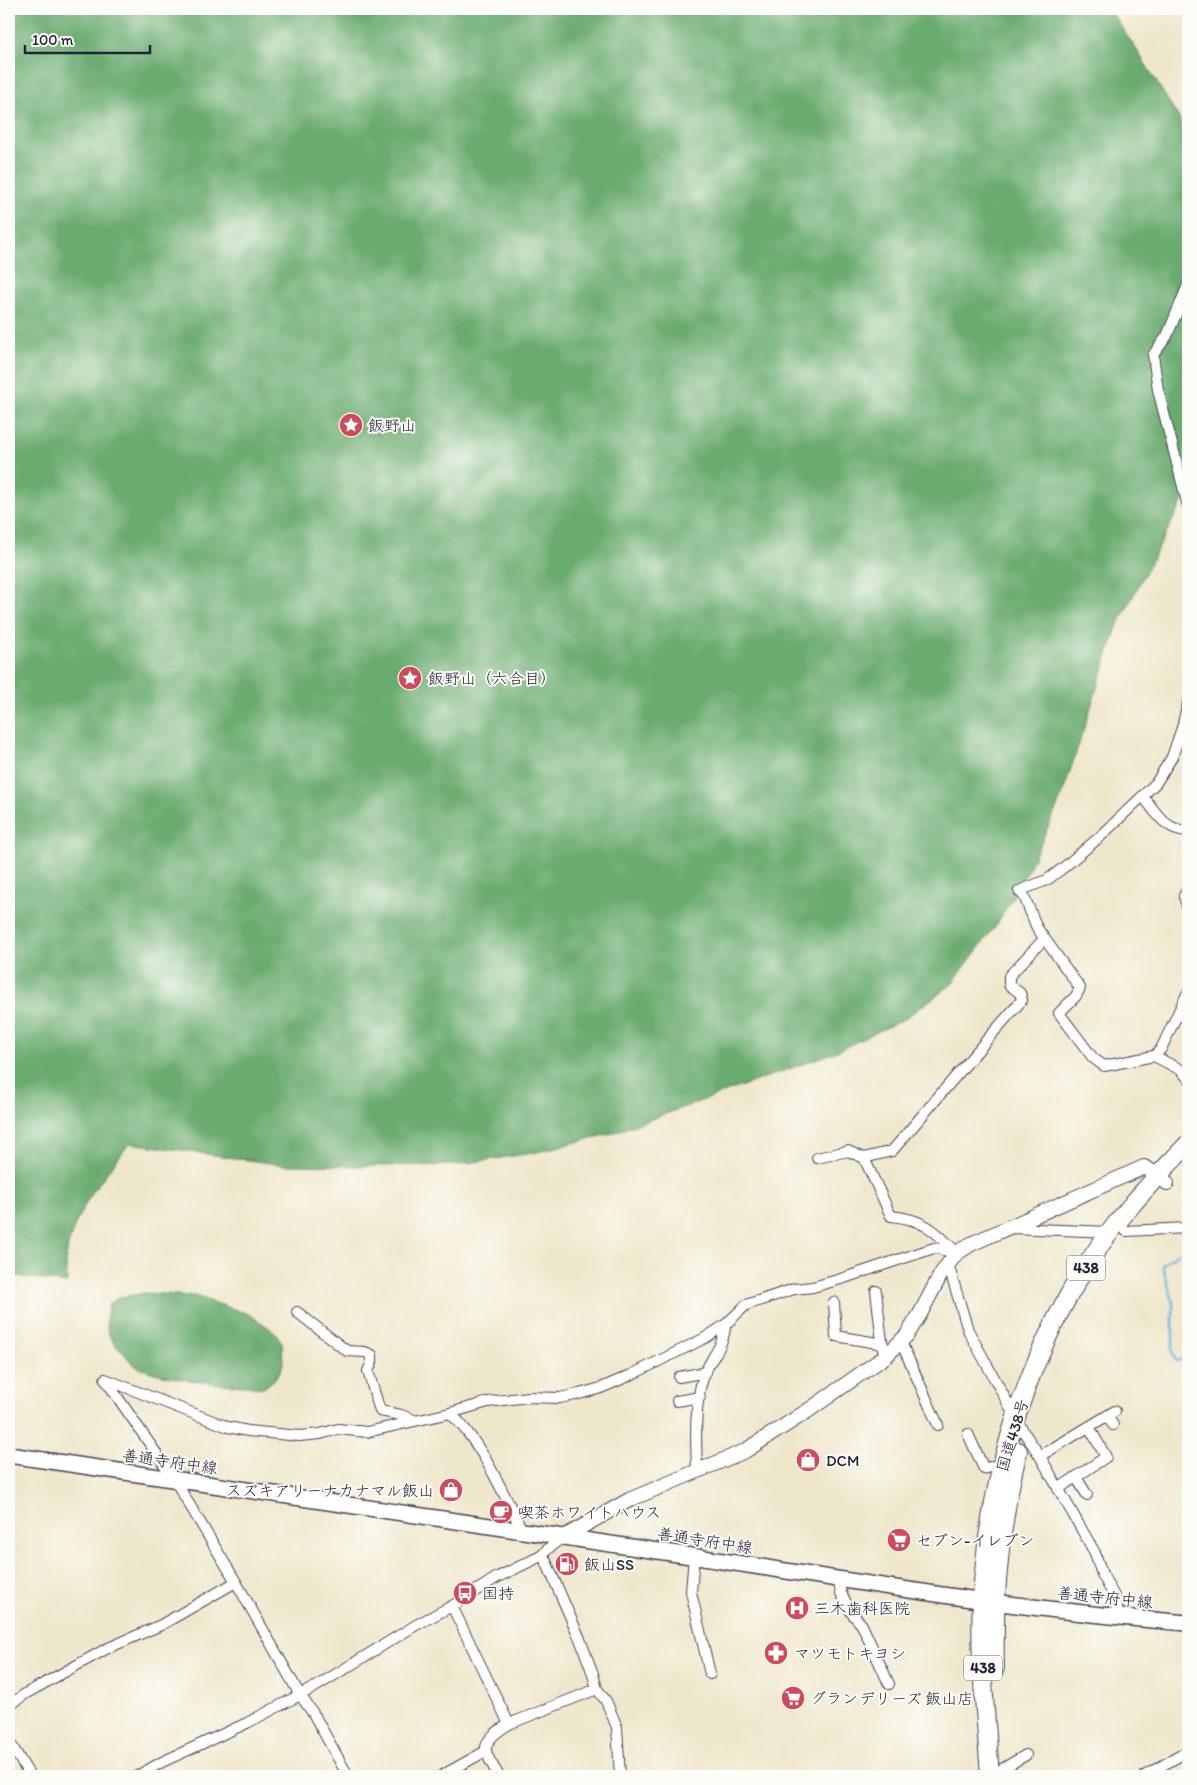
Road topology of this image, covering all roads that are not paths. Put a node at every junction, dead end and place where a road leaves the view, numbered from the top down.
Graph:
1 (1188, 285) edge
2 (1188, 506) edge
3 (1188, 702) edge
4 (1144, 796) junction
5 (1188, 831) edge
6 (1188, 888) edge
7 (1188, 910) edge
8 (1044, 939) junction
9 (1188, 992) edge
10 (1154, 1056) junction
11 (1188, 1078) edge
12 (1188, 1144) edge
13 (817, 1158) dead end
14 (864, 1158) junction
15 (1188, 1161) edge
16 (1163, 1179) junction
17 (1007, 1227) junction
18 (1188, 1228) edge
19 (1119, 1232) junction
20 (953, 1258) junction
21 (876, 1291) dead end
22 (834, 1302) dead end
23 (297, 1312) dead end
24 (725, 1325) junction
25 (901, 1342) junction
26 (883, 1351) junction
27 (706, 1372) junction
28 (678, 1377) dead end
29 (700, 1396) junction
30 (677, 1401) dead end
31 (450, 1413) junction
32 (1112, 1418) dead end
33 (414, 1420) junction
34 (938, 1425) dead end
35 (1020, 1425) junction
36 (1089, 1428) junction
37 (968, 1434) dead end
38 (9, 1455) edge
39 (1040, 1456) junction
40 (1003, 1462) junction
41 (697, 1471) junction
42 (1076, 1477) junction
43 (174, 1480) junction
44 (1058, 1489) junction
45 (1087, 1495) dead end
46 (523, 1532) junction
47 (562, 1538) junction
48 (541, 1556) junction
49 (694, 1556) junction
50 (838, 1578) junction
51 (236, 1582) junction
52 (989, 1600) junction
53 (452, 1606) junction
54 (1119, 1617) junction
55 (1188, 1623) edge
56 (710, 1674) dead end
57 (889, 1684) dead end
58 (597, 1689) junction
59 (300, 1695) junction
60 (9, 1706) edge
61 (509, 1724) junction
62 (9, 1741) edge
63 (486, 1751) junction
64 (1188, 1751) edge
65 (1026, 1755) dead end
66 (994, 1775) edge
67 (30, 1776) edge
68 (137, 1776) edge
69 (348, 1776) edge
70 (442, 1776) edge
71 (500, 1776) edge
72 (620, 1776) edge
73 (1144, 1776) edge

1 - 2 street
3 - 4 street
4 - 5 street
4 - 8 street
6 - 7 street
8 - 10 street
8 - 14 street
9 - 10 street
10 - 11 street
12 - 16 highway, 国道438号 / 438
13 - 14 street
14 - 20 street
15 - 16 highway, 国道438号 / 438
16 - 17 street
16 - 19 highway, 国道438号 / 438
17 - 19 street
17 - 20 street
18 - 19 street
19 - 35 highway, 国道438号 / 438
20 - 24 street
20 - 25 street
20 - 35 street
21 - 26 street
22 - 26 street
23 - 33 street
24 - 27 street
24 - 31 street
25 - 26 street
25 - 34 street
26 - 41 street
27 - 28 street
27 - 29 street
29 - 30 street
29 - 41 street
31 - 33 street
31 - 46 street
32 - 36 street
33 - 43 street
35 - 39 street
35 - 40 highway, 国道438号 / 438
35 - 52 highway, 国道438号 / 438
36 - 39 street
36 - 42 street
37 - 40 street
38 - 43 main road, 善通寺府中線
39 - 44 street
40 - 52 highway, 国道438号 / 438
41 - 47 street
42 - 44 street
42 - 45 street
43 - 46 main road, 善通寺府中線
43 - 51 street
44 - 54 street
46 - 47 main road, 善通寺府中線
47 - 48 street
47 - 49 main road, 善通寺府中線
48 - 53 street
48 - 58 street
49 - 50 main road, 善通寺府中線
49 - 56 street
50 - 52 main road, 善通寺府中線
50 - 57 street
51 - 59 street
51 - 60 street
52 - 54 main road, 善通寺府中線
52 - 66 highway, 国道438号 / 438
53 - 59 street
53 - 61 street
54 - 55 main road, 善通寺府中線
58 - 61 street
58 - 72 street
59 - 68 street
59 - 69 street
61 - 63 street
62 - 67 street
63 - 70 street
63 - 71 street
64 - 73 street
65 - 66 street

